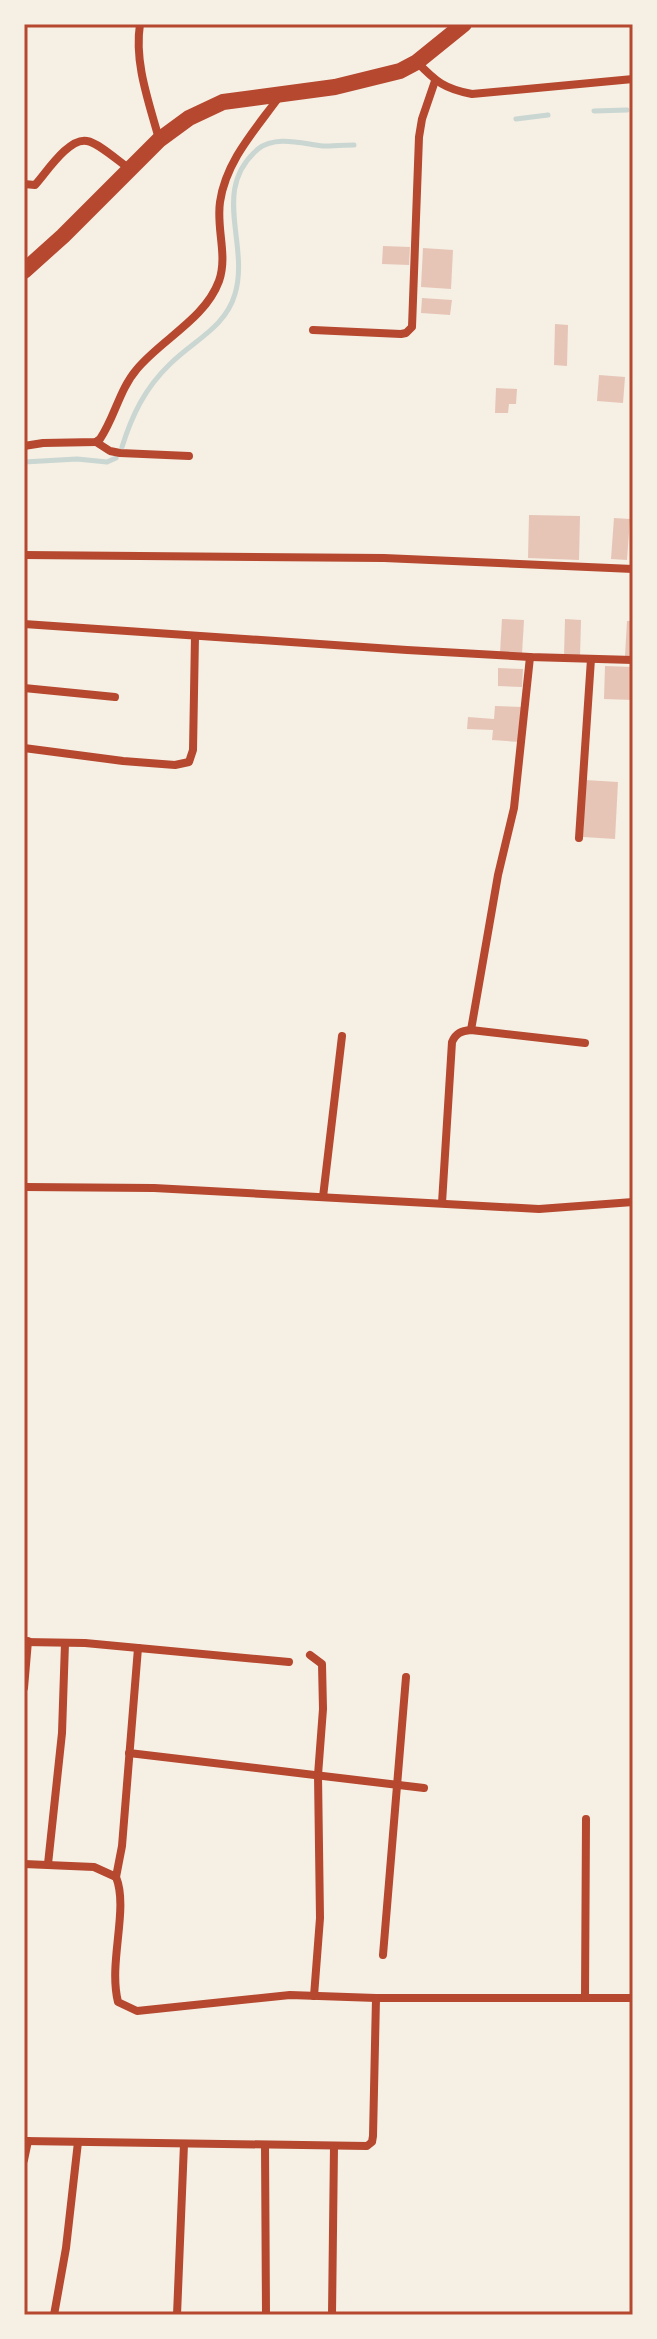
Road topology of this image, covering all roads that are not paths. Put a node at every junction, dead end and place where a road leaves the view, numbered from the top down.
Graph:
1 (140, 24) edge
2 (464, 24) edge
3 (417, 62) junction
4 (633, 79) edge
5 (435, 81) junction
6 (280, 95) junction
7 (159, 140) junction
8 (130, 169) junction
9 (24, 184) edge
10 (24, 271) edge
11 (313, 330) dead end
12 (96, 442) junction
13 (24, 446) edge
14 (189, 456) dead end
15 (24, 555) edge
16 (633, 569) edge
17 (24, 624) edge
18 (195, 636) junction
19 (530, 657) junction
20 (591, 659) junction
21 (633, 660) edge
22 (24, 688) edge
23 (115, 697) dead end
24 (24, 748) edge
25 (579, 838) dead end
26 (471, 1030) junction
27 (342, 1036) dead end
28 (585, 1043) dead end
29 (24, 1187) edge
30 (323, 1197) junction
31 (633, 1202) edge
32 (442, 1203) junction
33 (26, 1642) edge
34 (65, 1643) junction
35 (138, 1648) junction
36 (310, 1655) dead end
37 (289, 1662) dead end
38 (406, 1677) dead end
39 (24, 1688) edge
40 (129, 1753) junction
41 (318, 1775) junction
42 (399, 1785) junction
43 (424, 1788) dead end
44 (586, 1819) dead end
45 (24, 1864) edge
46 (48, 1864) junction
47 (116, 1877) junction
48 (383, 1955) dead end
49 (314, 1996) junction
50 (376, 1998) junction
51 (585, 1998) junction
52 (633, 1998) edge
53 (26, 2141) edge
54 (78, 2142) junction
55 (184, 2144) junction
56 (265, 2145) junction
57 (334, 2146) junction
58 (24, 2160) edge
59 (54, 2315) edge
60 (177, 2315) edge
61 (266, 2315) edge
62 (332, 2315) edge

1 - 7 street
2 - 3 highway
3 - 5 street
3 - 6 highway
4 - 5 street
5 - 11 street
6 - 7 highway
6 - 12 street
7 - 8 highway
8 - 9 street
8 - 10 highway
12 - 13 street
12 - 14 street
15 - 16 street
17 - 18 street
18 - 19 street
18 - 24 street
19 - 20 street
19 - 26 street
20 - 21 street
20 - 25 street
22 - 23 street
26 - 28 street
26 - 32 street
27 - 30 street
29 - 30 street
30 - 32 street
31 - 32 street
33 - 34 street
33 - 39 street
34 - 35 street
34 - 46 street
35 - 37 street
35 - 40 street
36 - 41 street
38 - 42 street
40 - 41 street
40 - 47 street
41 - 42 street
41 - 49 street
42 - 43 street
42 - 48 street
44 - 51 street
45 - 46 street
46 - 47 street
47 - 49 street
49 - 50 street
50 - 51 street
50 - 57 street
51 - 52 street
53 - 54 street
53 - 58 street
54 - 55 street
54 - 59 street
55 - 56 street
55 - 60 street
56 - 57 street
56 - 61 street
57 - 62 street

